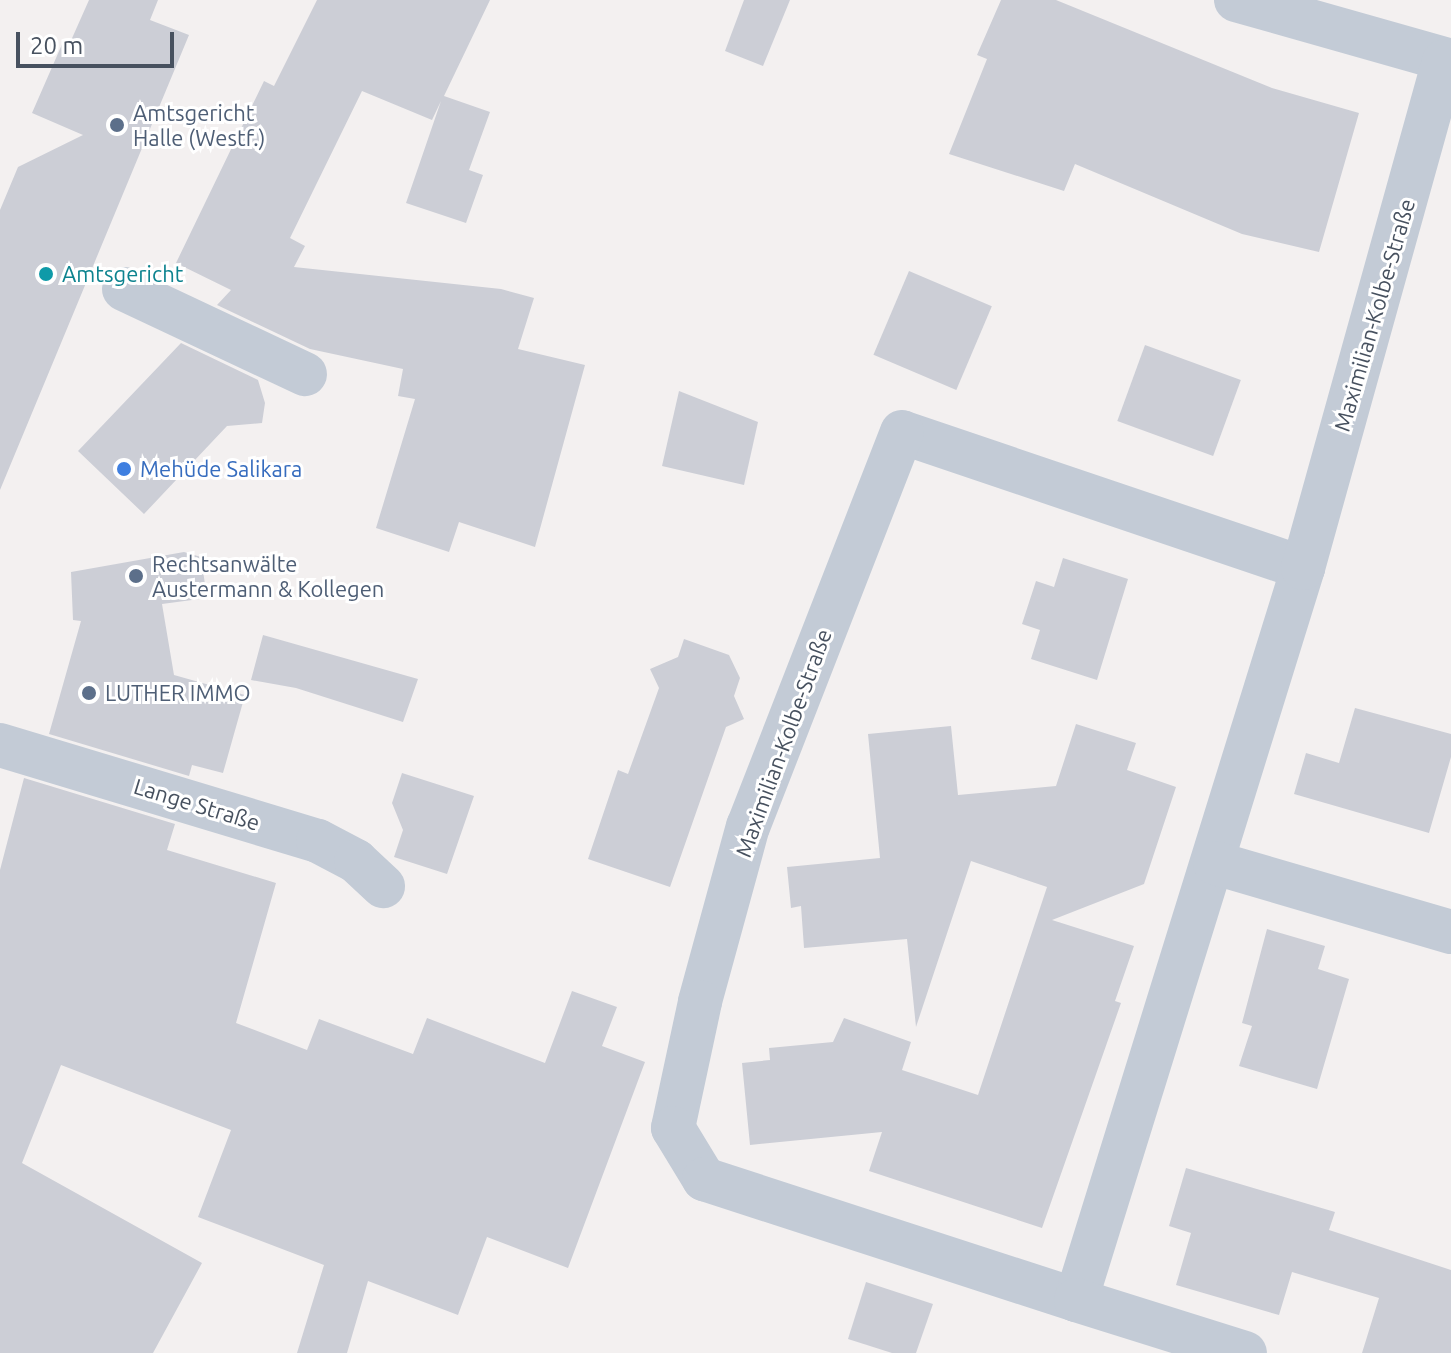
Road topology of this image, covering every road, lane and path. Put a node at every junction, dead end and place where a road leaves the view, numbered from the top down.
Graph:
1 (1236, 0) edge
2 (1448, 61) edge
3 (124, 289) dead end
4 (305, 374) dead end
5 (1303, 568) junction
6 (0, 745) edge
7 (1215, 863) junction
8 (383, 886) dead end
9 (1451, 932) edge
10 (1076, 1300) junction
11 (1245, 1353) edge

1 - 2 street
2 - 5 street, Maximilian-Kolbe-Straße
3 - 4 street
5 - 7 street, Maximilian-Kolbe-Straße
5 - 10 street, Maximilian-Kolbe-Straße
6 - 8 street, Lange Straße
7 - 9 street
7 - 10 street, Maximilian-Kolbe-Straße
10 - 11 street, Maximilian-Kolbe-Straße

